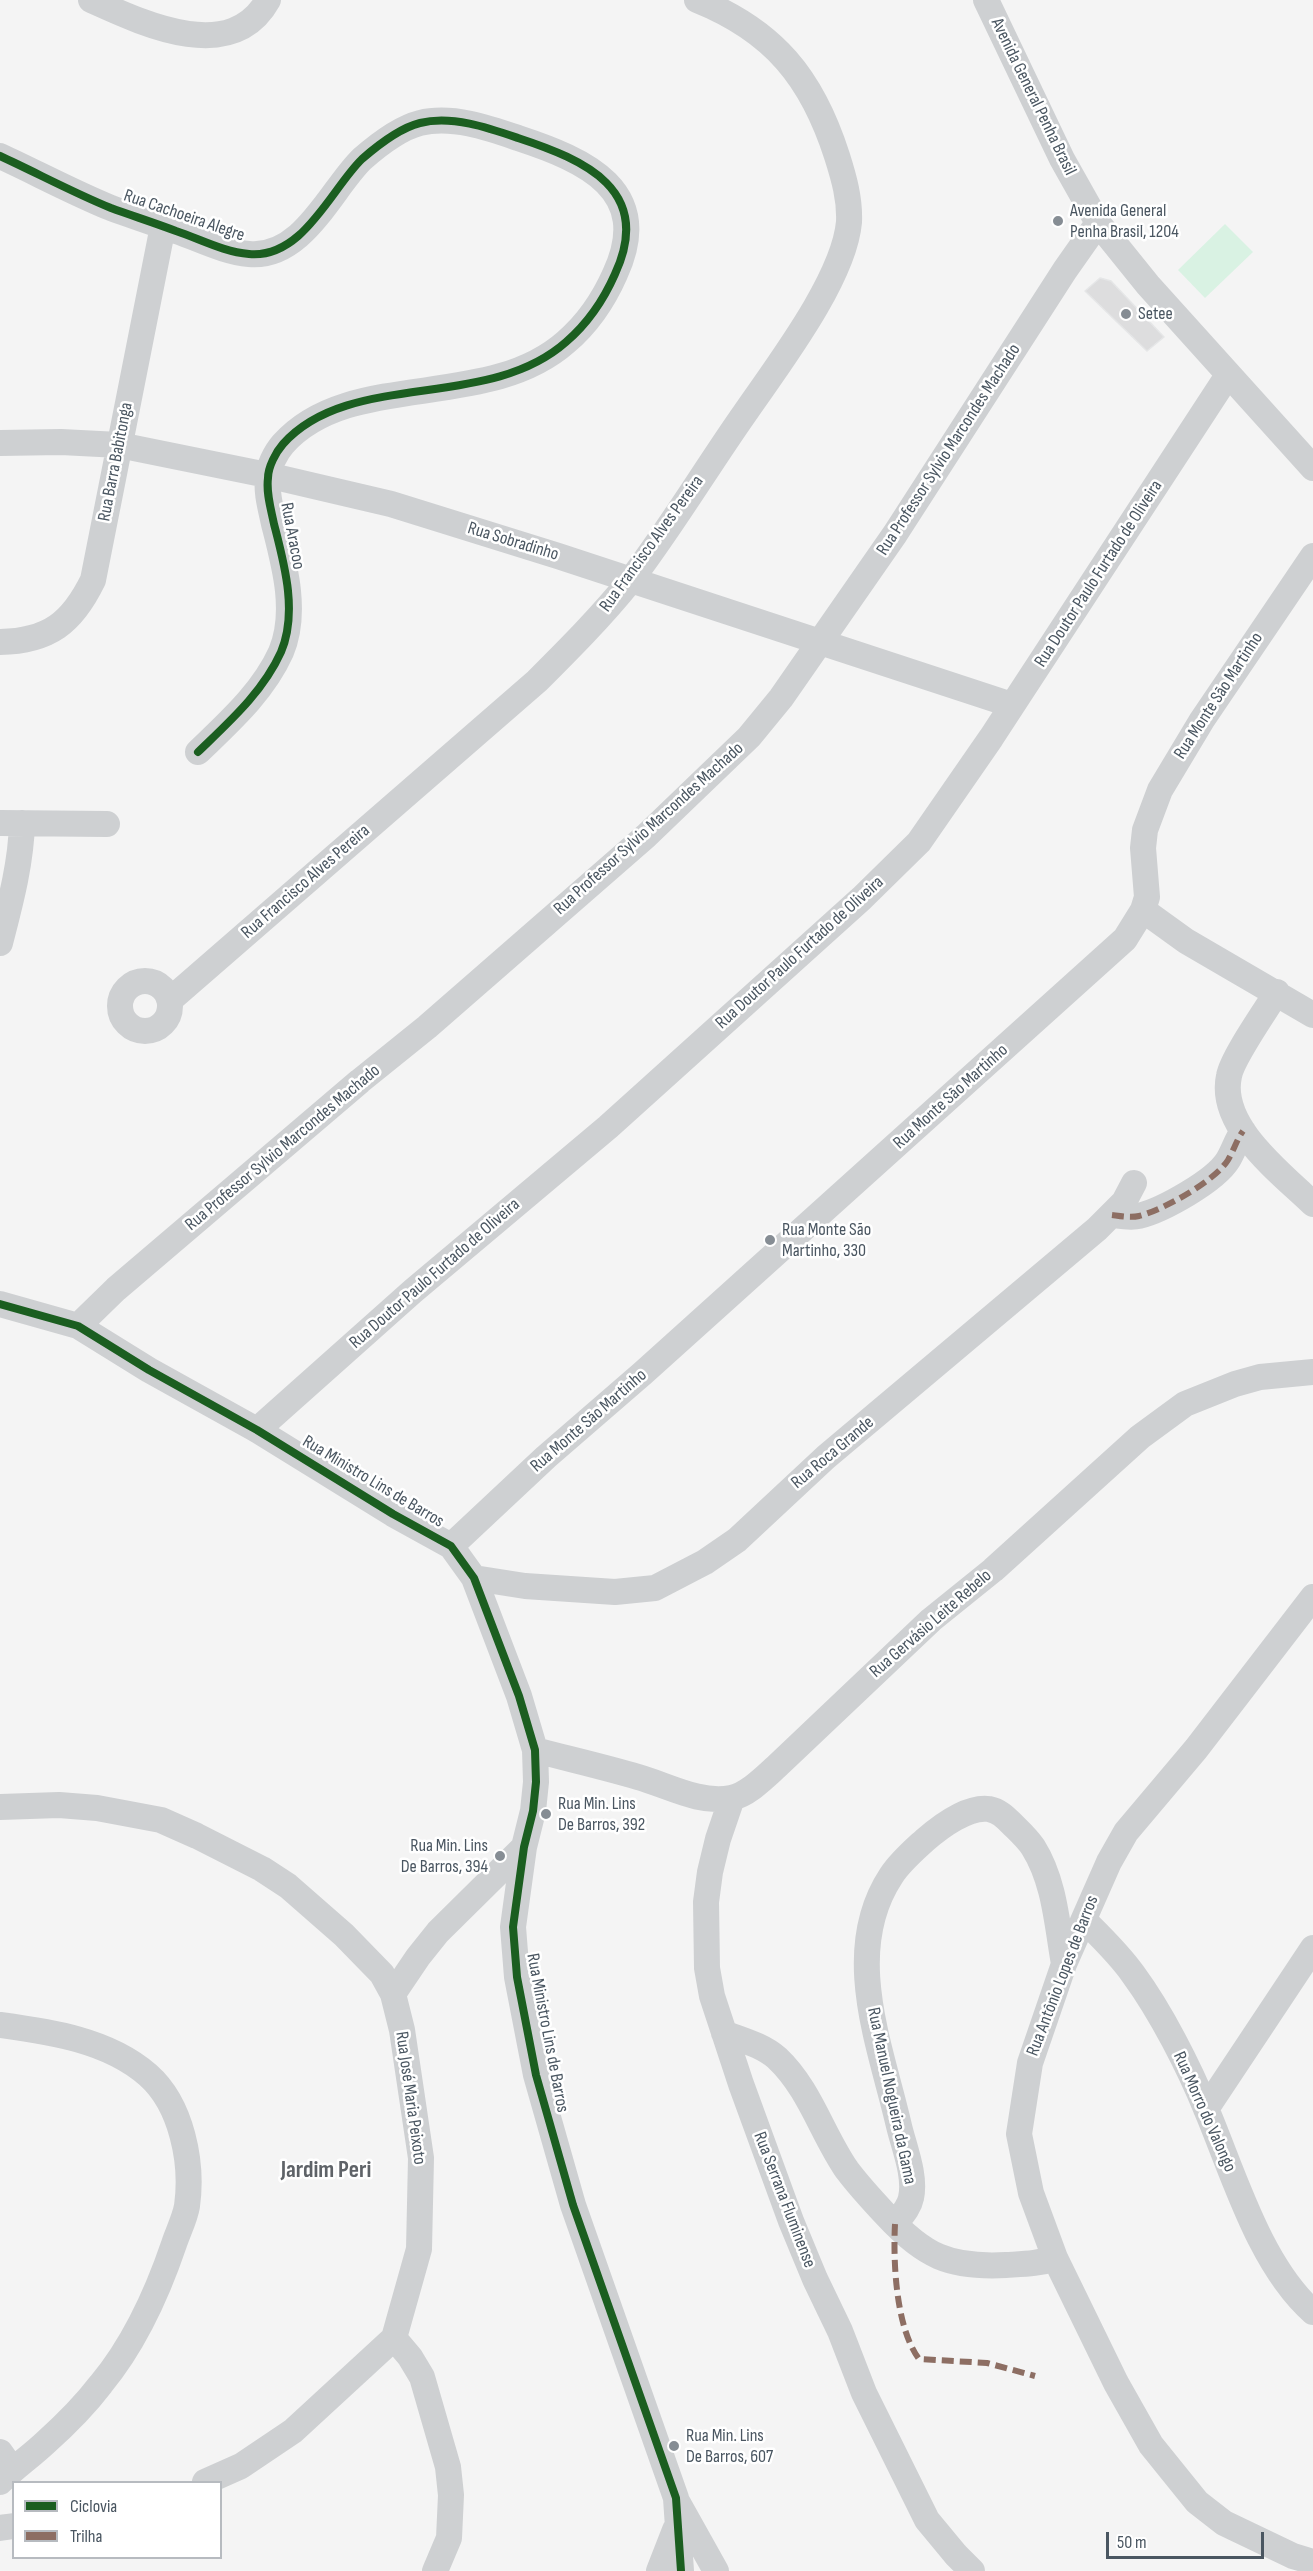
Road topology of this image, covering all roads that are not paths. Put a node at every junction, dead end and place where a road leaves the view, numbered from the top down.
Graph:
1 (91, 0) edge
2 (268, 0) edge
3 (698, 0) edge
4 (986, 0) edge
5 (0, 156) edge
6 (1098, 223) junction
7 (163, 226) junction
8 (1228, 375) junction
9 (0, 443) edge
10 (118, 445) junction
11 (1313, 468) edge
12 (267, 475) junction
13 (1313, 556) edge
14 (630, 580) junction
15 (0, 642) edge
16 (821, 642) junction
17 (1012, 705) junction
18 (198, 752) dead end
19 (11, 823) edge
20 (107, 824) dead end
21 (1143, 910) junction
22 (0, 943) edge
23 (1277, 992) junction
24 (170, 1000) dead end
25 (1313, 1015) edge
26 (1243, 1131) junction
27 (1134, 1183) dead end
28 (1313, 1204) edge
29 (1112, 1215) junction
30 (0, 1304) edge
31 (78, 1326) junction
32 (1313, 1372) edge
33 (257, 1430) junction
34 (451, 1546) junction
35 (474, 1578) junction
36 (1313, 1597) edge
37 (535, 1750) junction
38 (732, 1798) junction
39 (0, 1807) edge
40 (524, 1846) junction
41 (1084, 1920) junction
42 (1313, 1948) edge
43 (1064, 1964) junction
44 (393, 1994) junction
45 (2, 2031) edge
46 (724, 2033) junction
47 (1206, 2109) junction
48 (895, 2224) junction
49 (1055, 2258) junction
50 (1308, 2297) edge
51 (394, 2338) junction
52 (4, 2468) edge
53 (207, 2481) edge
54 (676, 2498) junction
55 (676, 2527) junction
56 (1313, 2562) edge
57 (435, 2571) edge
58 (659, 2571) edge
59 (681, 2571) edge
60 (716, 2571) edge
61 (972, 2571) edge

1 - 2 street
3 - 14 street, Rua Francisco Alves Pereira
4 - 6 street, Avenida General Penha Brasil
5 - 7 street, Rua Cachoeira Alegre
6 - 8 street, Avenida General Penha Brasil
6 - 16 street, Rua Professor Sylvio Marcondes Machado
7 - 10 street, Rua Barra Babitonga
7 - 12 street, Rua Cachoeira Alegre
8 - 11 street, Avenida General Penha Brasil
8 - 17 street, Rua Doutor Paulo Furtado de Oliveira
9 - 10 street, Rua Sobradinho
10 - 12 street, Rua Sobradinho
10 - 15 street, Rua Barra Babitonga
12 - 14 street, Rua Sobradinho
12 - 18 street, Rua Aracoo
13 - 21 street, Rua Monte São Martinho
14 - 16 street, Rua Sobradinho
14 - 24 street, Rua Francisco Alves Pereira
16 - 17 street, Rua Sobradinho
16 - 31 street, Rua Professor Sylvio Marcondes Machado
17 - 33 street, Rua Doutor Paulo Furtado de Oliveira
19 - 20 street
19 - 22 street
21 - 23 street
21 - 34 street, Rua Monte São Martinho
23 - 25 street
23 - 26 street
26 - 28 street
26 - 29 street
27 - 29 street, Rua Roca Grande
29 - 35 street, Rua Roca Grande
30 - 31 street, Rua Ministro Lins de Barros
31 - 33 street, Rua Ministro Lins de Barros
32 - 38 street, Rua Gervásio Leite Rebelo
33 - 34 street, Rua Ministro Lins de Barros
34 - 35 street, Rua Ministro Lins de Barros
35 - 37 street, Rua Ministro Lins de Barros
36 - 41 street, Rua Antônio Lopes de Barros
37 - 38 street
37 - 40 street, Rua Ministro Lins de Barros
38 - 46 street, Rua Serrana Fluminense
39 - 44 street, Rua José Maria Peixoto
40 - 44 street
40 - 54 street, Rua Ministro Lins de Barros
41 - 43 street, Rua Antônio Lopes de Barros
41 - 47 street, Rua Morro do Valongo
42 - 47 street
43 - 48 street, Rua Manuel Nogueira da Gama
43 - 49 street, Rua Antônio Lopes de Barros
44 - 51 street, Rua José Maria Peixoto
45 - 52 street
46 - 48 street
46 - 61 street, Rua Serrana Fluminense
47 - 50 street, Rua Morro do Valongo
48 - 49 street
49 - 56 street, Rua Antônio Lopes de Barros
51 - 53 street
51 - 57 street
54 - 55 street, Rua Ministro Lins de Barros
54 - 60 street
55 - 58 street
55 - 59 street, Rua Ministro Lins de Barros

